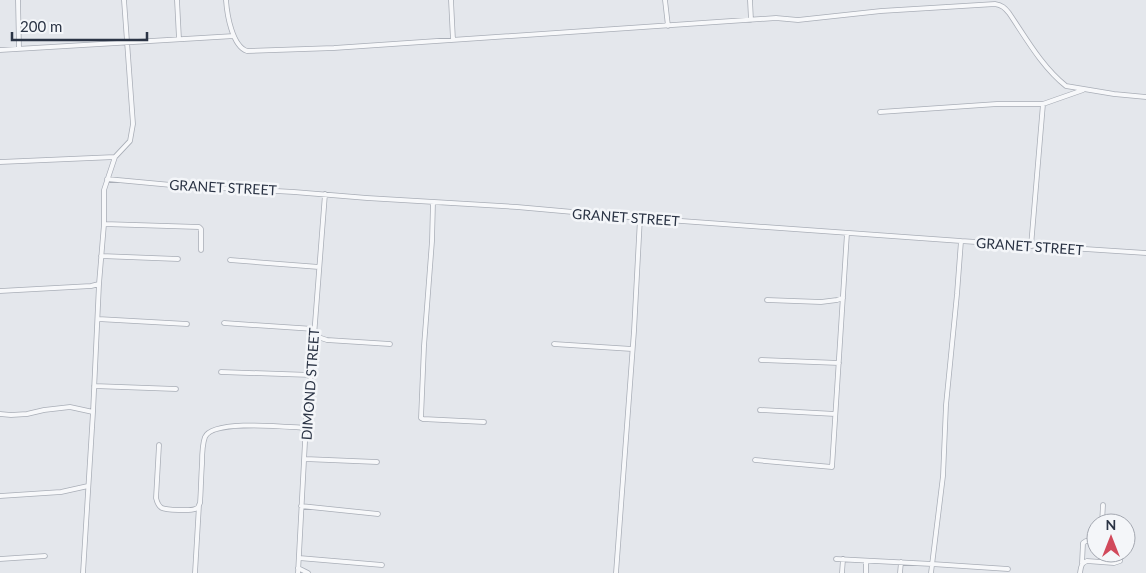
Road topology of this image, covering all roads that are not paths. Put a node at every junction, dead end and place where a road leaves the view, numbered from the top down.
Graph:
1 (18, 0) edge
2 (124, 0) edge
3 (177, 0) edge
4 (226, 0) edge
5 (451, 0) edge
6 (665, 0) edge
7 (750, 0) edge
8 (996, 0) edge
9 (1000, 5) junction
10 (751, 20) junction
11 (668, 26) junction
12 (234, 36) junction
13 (179, 39) junction
14 (453, 40) junction
15 (126, 42) junction
16 (19, 48) junction
17 (0, 50) edge
18 (1085, 89) junction
19 (1146, 97) edge
20 (1043, 104) junction
21 (880, 112) dead end
22 (115, 157) junction
23 (0, 162) edge
24 (107, 179) junction
25 (325, 194) junction
26 (433, 202) junction
27 (640, 218) junction
28 (104, 224) junction
29 (847, 233) junction
30 (960, 241) junction
31 (1031, 246) junction
32 (201, 250) dead end
33 (1146, 253) edge
34 (101, 256) junction
35 (178, 259) dead end
36 (230, 260) dead end
37 (320, 267) junction
38 (99, 284) junction
39 (0, 291) edge
40 (843, 298) junction
41 (767, 300) dead end
42 (98, 319) junction
43 (224, 323) dead end
44 (187, 324) dead end
45 (314, 331) junction
46 (390, 344) dead end
47 (554, 344) dead end
48 (632, 349) junction
49 (762, 360) dead end
50 (838, 363) junction
51 (222, 372) dead end
52 (311, 375) junction
53 (94, 386) junction
54 (176, 389) dead end
55 (760, 410) dead end
56 (93, 412) junction
57 (0, 414) edge
58 (835, 414) junction
59 (484, 422) dead end
60 (306, 428) junction
61 (159, 445) dead end
62 (305, 459) junction
63 (755, 460) dead end
64 (377, 462) dead end
65 (88, 486) junction
66 (0, 496) edge
67 (200, 503) junction
68 (1103, 505) dead end
69 (302, 506) junction
70 (1103, 513) edge
71 (378, 514) dead end
72 (1086, 541) edge
73 (45, 556) dead end
74 (299, 558) junction
75 (0, 559) edge
76 (836, 559) dead end
77 (843, 560) junction
78 (866, 561) junction
79 (1086, 561) edge
80 (901, 562) junction
81 (1082, 563) junction
82 (932, 564) junction
83 (382, 565) dead end
84 (298, 568) junction
85 (1008, 569) dead end
86 (83, 573) edge
87 (195, 573) edge
88 (298, 573) edge
89 (308, 573) edge
90 (616, 573) edge
91 (842, 573) edge
92 (866, 573) edge
93 (900, 573) edge
94 (931, 573) edge
95 (1080, 573) edge

1 - 16 street
2 - 15 street
3 - 13 street
4 - 12 street
5 - 14 street
6 - 11 street
7 - 10 street
8 - 9 street
9 - 10 street
9 - 18 street
10 - 11 street
11 - 14 street
12 - 13 street
12 - 14 street
13 - 15 street
15 - 16 street
15 - 22 street
16 - 17 street
18 - 19 street
18 - 20 street
20 - 21 street
20 - 31 street
22 - 23 street
22 - 24 street
24 - 25 street, GRANET STREET
24 - 28 street
25 - 26 street, GRANET STREET
25 - 37 street, DIMOND STREET
26 - 27 street, GRANET STREET
26 - 59 street
27 - 29 street, GRANET STREET
27 - 48 street
28 - 32 street
28 - 34 street
29 - 30 street, GRANET STREET
29 - 40 street
30 - 31 street, GRANET STREET
30 - 82 street
31 - 33 street, GRANET STREET
34 - 35 street
34 - 38 street
36 - 37 street
37 - 45 street, DIMOND STREET
38 - 39 street
38 - 42 street
40 - 41 street
40 - 50 street
42 - 44 street
42 - 53 street
43 - 45 street
45 - 46 street
45 - 52 street, DIMOND STREET
47 - 48 street
48 - 90 street
49 - 50 street
50 - 58 street
51 - 52 street
52 - 60 street, DIMOND STREET
53 - 54 street
53 - 56 street
55 - 58 street
56 - 57 street
56 - 65 street
58 - 63 street
60 - 62 street, DIMOND STREET
60 - 67 street
61 - 67 street
62 - 64 street
62 - 69 street, DIMOND STREET
65 - 66 street
65 - 86 street
67 - 87 street
68 - 70 street
69 - 71 street
69 - 74 street, DIMOND STREET
72 - 81 street
73 - 75 street
74 - 83 street
74 - 84 street, DIMOND STREET
76 - 77 street
77 - 78 street
77 - 91 street
78 - 80 street
78 - 92 street
79 - 81 street
80 - 82 street
80 - 93 street
81 - 95 street
82 - 85 street
82 - 94 street
84 - 88 street, DIMOND STREET
84 - 89 street

